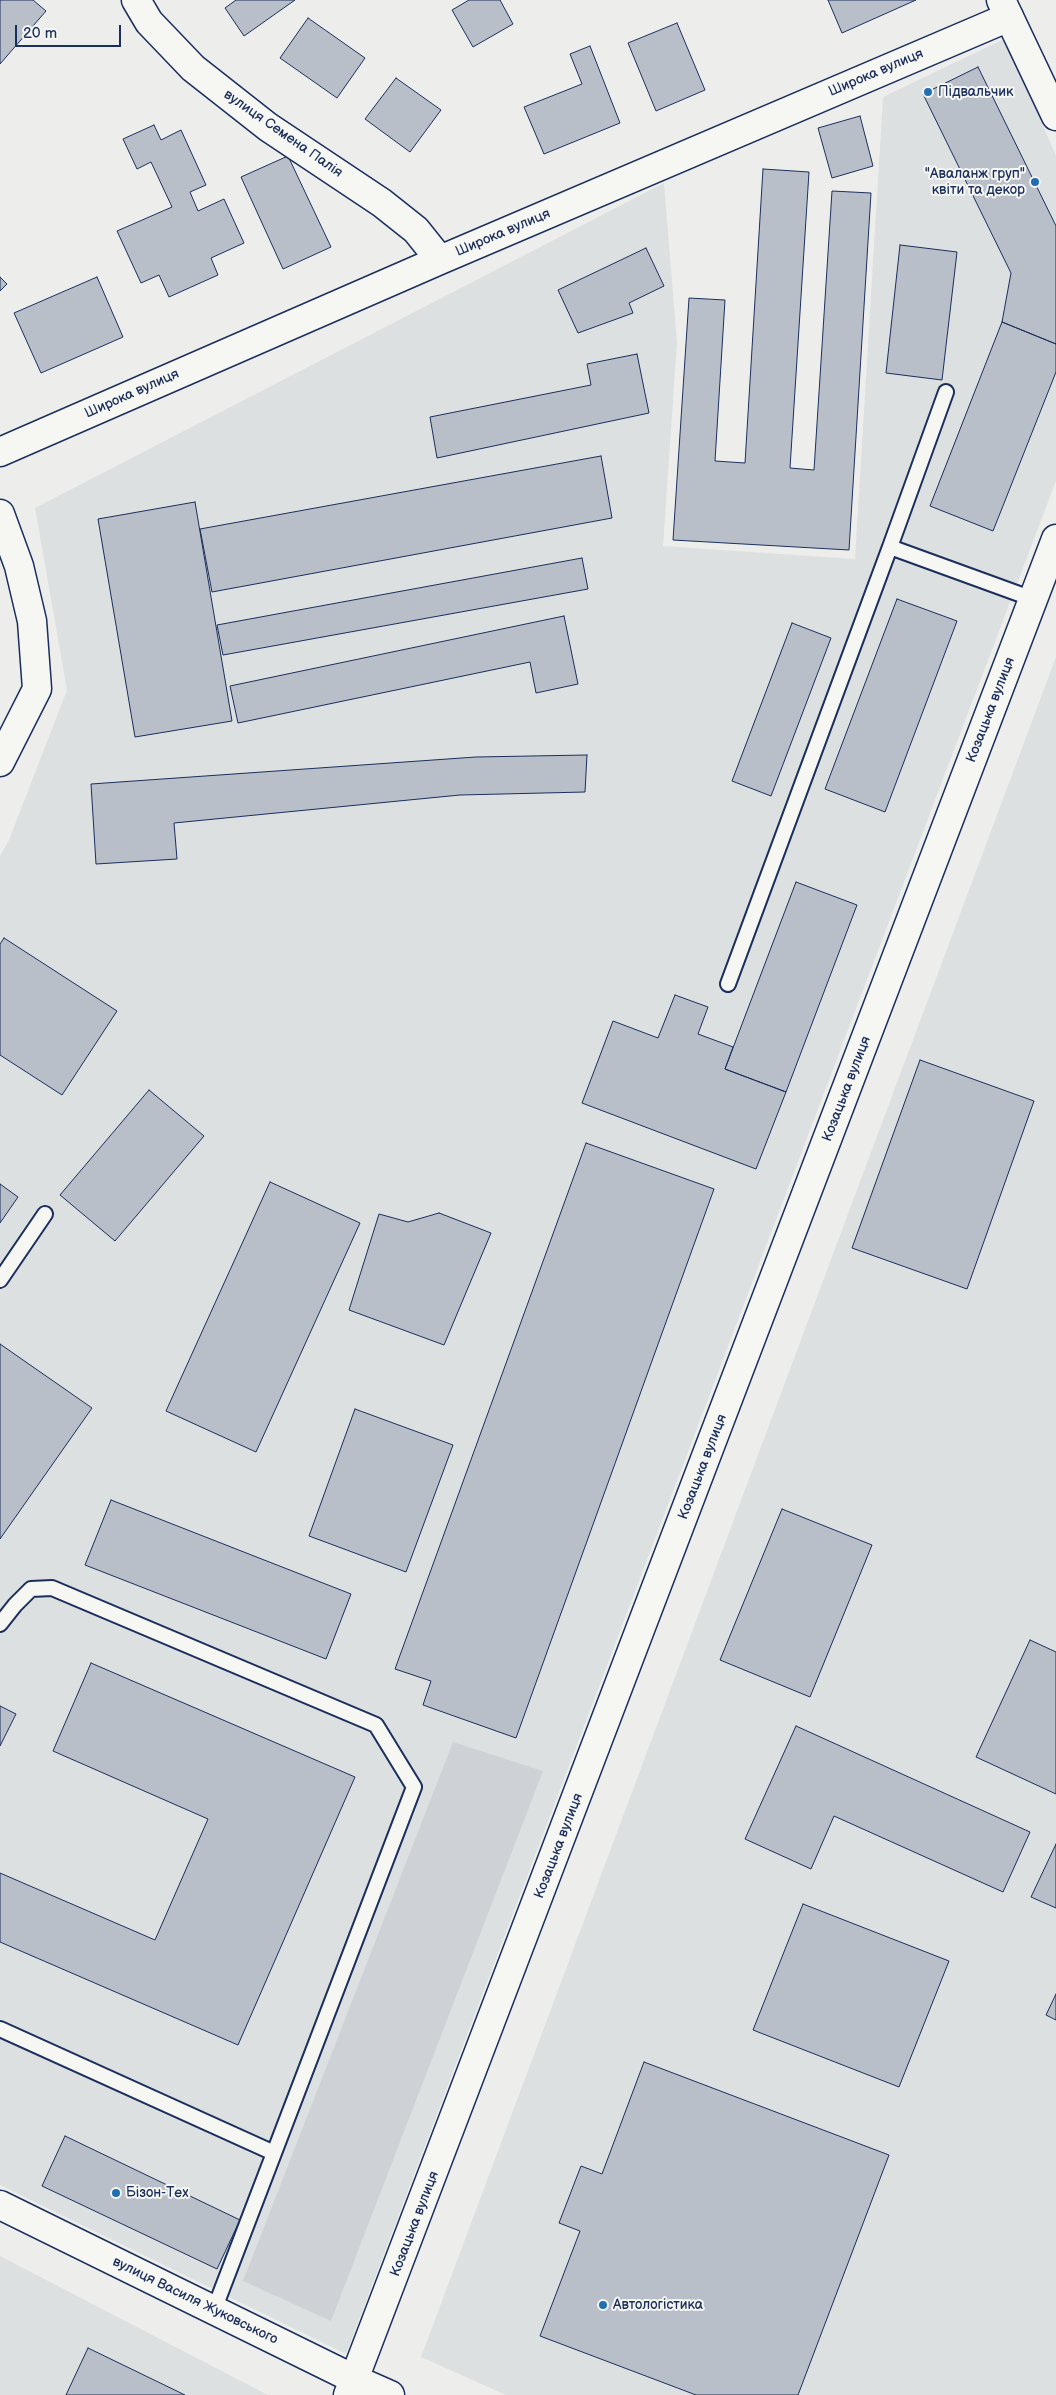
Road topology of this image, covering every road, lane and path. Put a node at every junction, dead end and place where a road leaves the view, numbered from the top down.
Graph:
1 (136, 0) edge
2 (1005, 9) edge
3 (1056, 116) edge
4 (440, 260) junction
5 (946, 392) dead end
6 (0, 452) edge
7 (0, 514) edge
8 (1056, 539) edge
9 (890, 547) junction
10 (1033, 599) junction
11 (0, 762) edge
12 (728, 984) dead end
13 (45, 1214) dead end
14 (0, 1280) edge
15 (0, 1624) edge
16 (0, 2029) edge
17 (274, 2153) junction
18 (0, 2205) edge
19 (214, 2310) junction
20 (352, 2387) edge
21 (390, 2395) edge

1 - 4 street, вулиця Семена Палія
2 - 3 street
2 - 4 street, Широка вулиця
4 - 6 street, Широка вулиця
5 - 9 lane
7 - 11 street
8 - 10 street, Козацька вулиця
9 - 10 lane
9 - 12 lane
10 - 20 street, Козацька вулиця
13 - 14 lane
15 - 17 lane
16 - 17 lane
17 - 19 lane
18 - 19 street, вулиця Василя Жуковського
19 - 20 street, вулиця Василя Жуковського
20 - 21 street, вулиця Василя Жуковського

